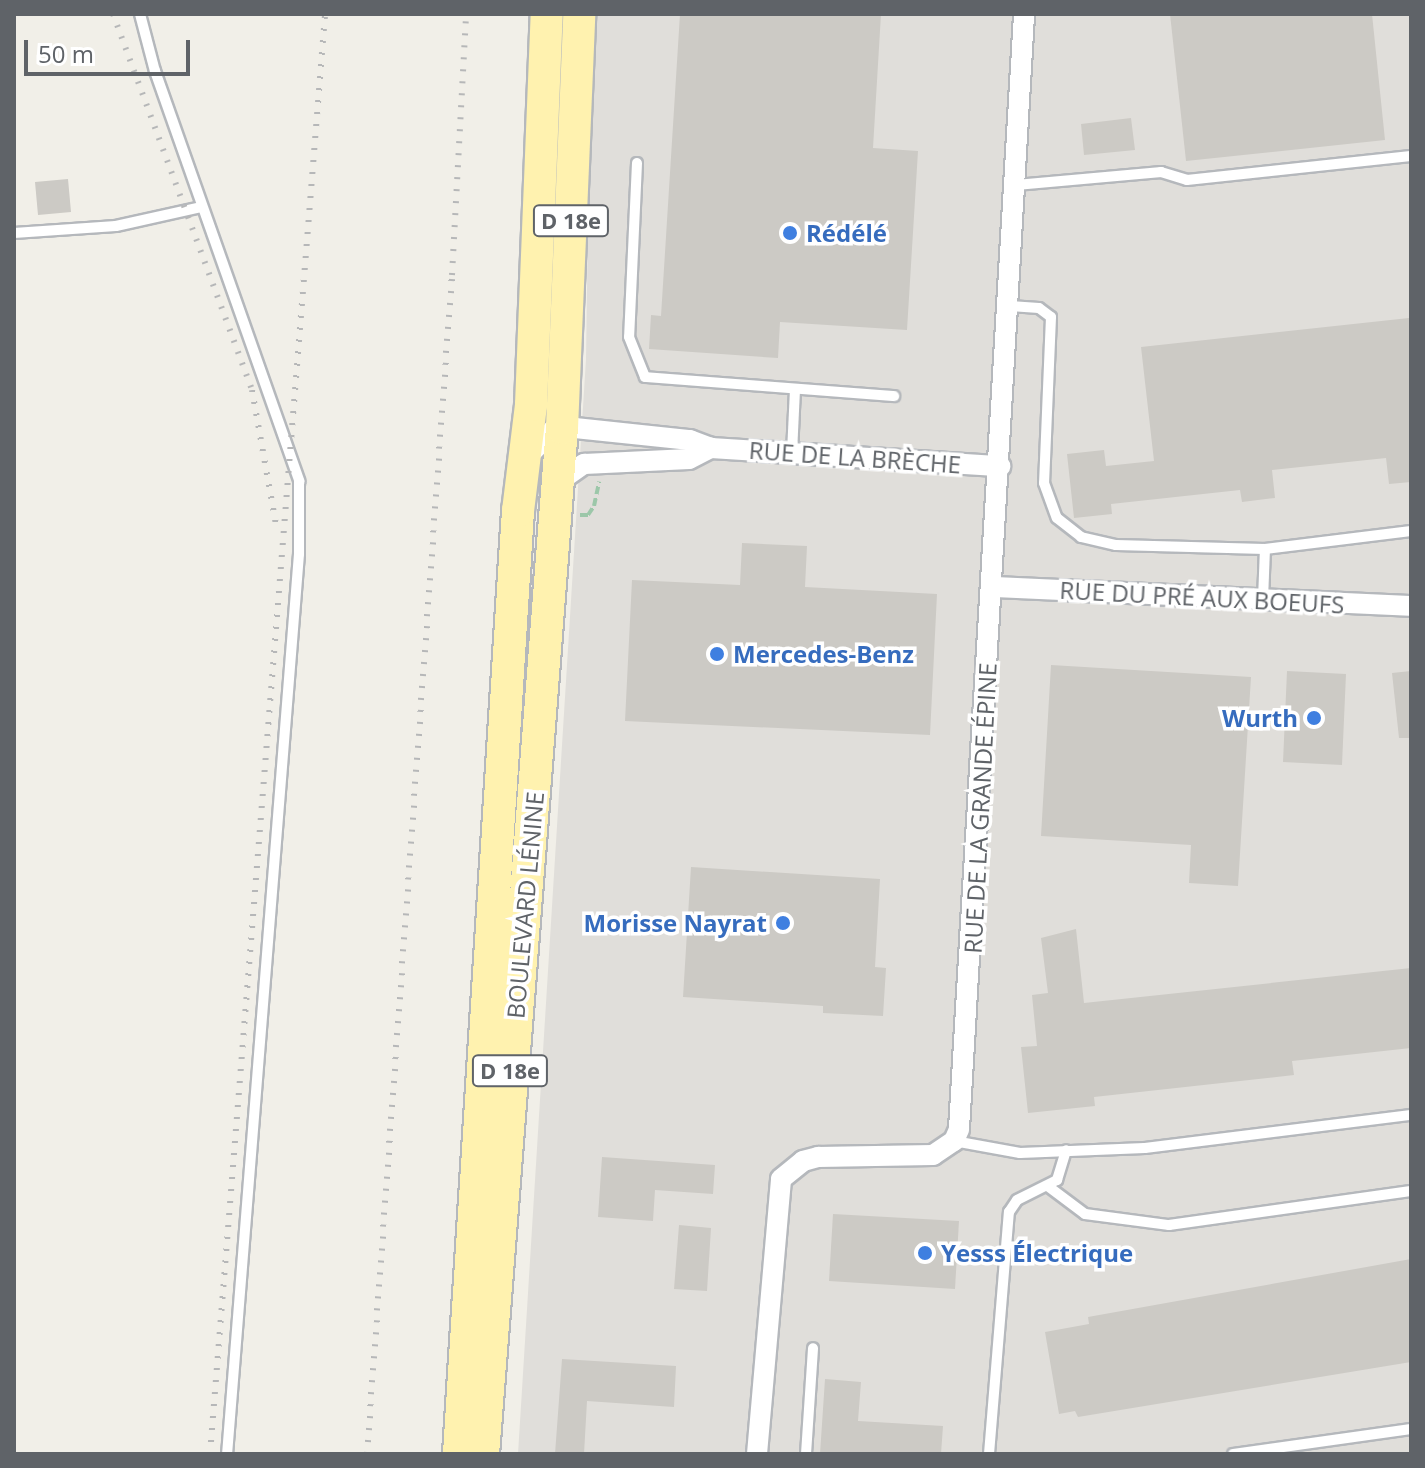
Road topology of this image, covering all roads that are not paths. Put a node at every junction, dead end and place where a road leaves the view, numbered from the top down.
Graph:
1 (140, 14) edge
2 (547, 14) edge
3 (579, 14) edge
4 (1024, 14) edge
5 (1411, 156) edge
6 (637, 163) dead end
7 (1016, 185) junction
8 (202, 207) junction
9 (14, 233) edge
10 (1010, 306) junction
11 (795, 390) junction
12 (894, 396) dead end
13 (531, 405) junction
14 (711, 448) junction
15 (562, 452) junction
16 (792, 453) junction
17 (523, 465) junction
18 (1000, 466) junction
19 (1411, 531) edge
20 (1265, 549) junction
21 (994, 587) junction
22 (1263, 600) junction
23 (1411, 606) edge
24 (1411, 1115) edge
25 (954, 1141) junction
26 (1066, 1150) junction
27 (1049, 1187) junction
28 (1411, 1191) edge
29 (813, 1348) dead end
30 (1411, 1429) edge
31 (227, 1454) edge
32 (459, 1454) edge
33 (483, 1454) edge
34 (757, 1454) edge
35 (806, 1454) edge
36 (989, 1454) edge
37 (1233, 1454) edge

1 - 8 lane
2 - 13 main road, BOULEVARD LÉNINE / D 18e
3 - 15 main road, BOULEVARD LÉNINE / D 18e
4 - 7 street, RUE DE LA GRANDE ÉPINE
5 - 7 lane
6 - 11 lane
7 - 10 street, RUE DE LA GRANDE ÉPINE
8 - 9 lane
8 - 31 lane
10 - 18 street, RUE DE LA GRANDE ÉPINE
10 - 20 lane
11 - 12 lane
11 - 16 lane
13 - 15 street, BOULEVARD LÉNINE / D 18e
13 - 17 main road, BOULEVARD LÉNINE / D 18e
14 - 15 street, RUE DE LA BRÈCHE
14 - 15 street, RUE DE LA BRÈCHE
14 - 16 street, RUE DE LA BRÈCHE
15 - 17 street
15 - 33 main road, BOULEVARD LÉNINE / D 18e
16 - 18 street, RUE DE LA BRÈCHE
17 - 32 main road, BOULEVARD LÉNINE / D 18e
18 - 21 street, RUE DE LA GRANDE ÉPINE
19 - 20 lane
20 - 22 lane
21 - 22 street, RUE DU PRÉ AUX BOEUFS
21 - 25 street, RUE DE LA GRANDE ÉPINE
22 - 23 street, RUE DU PRÉ AUX BOEUFS
24 - 26 lane
25 - 26 lane
25 - 34 street
26 - 27 lane
27 - 28 lane
27 - 36 lane
29 - 35 lane
30 - 37 lane

